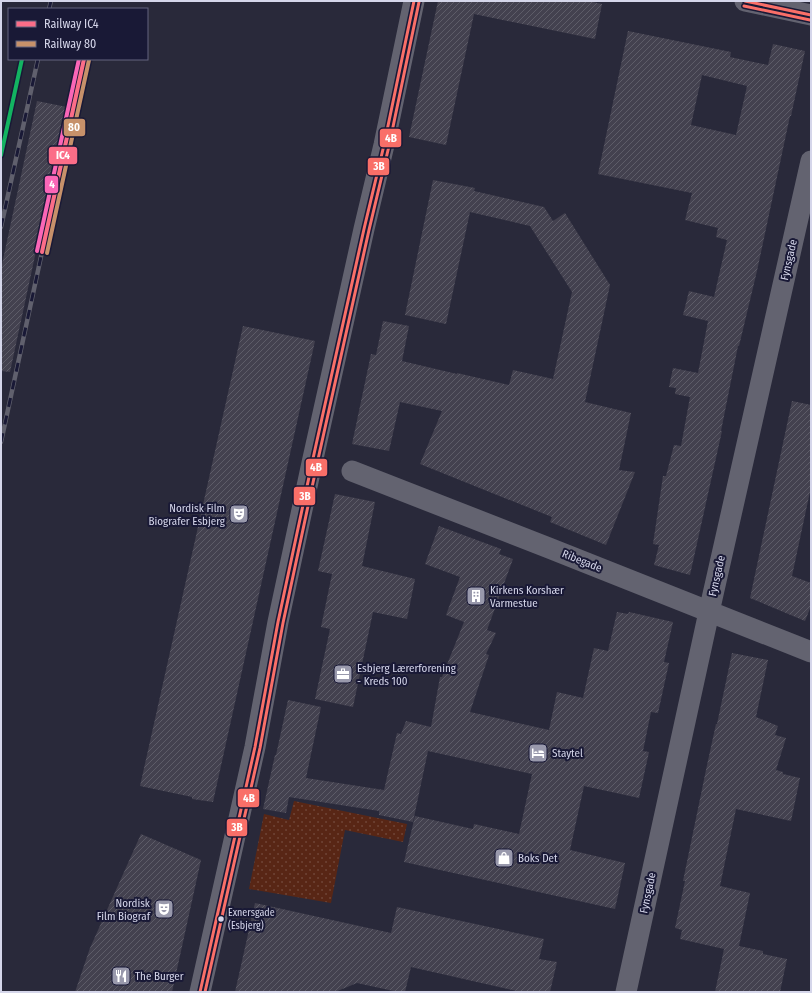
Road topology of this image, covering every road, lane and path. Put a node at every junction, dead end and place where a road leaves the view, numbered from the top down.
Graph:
1 (414, 1) edge
2 (745, 1) edge
3 (811, 15) edge
4 (811, 161) edge
5 (352, 471) dead end
6 (709, 612) junction
7 (811, 652) edge
8 (200, 992) edge
9 (626, 992) edge

1 - 8 street
2 - 3 street
4 - 6 street, Fynsgade
5 - 6 street, Ribegade
6 - 7 street, Ribegade
6 - 9 street, Fynsgade

